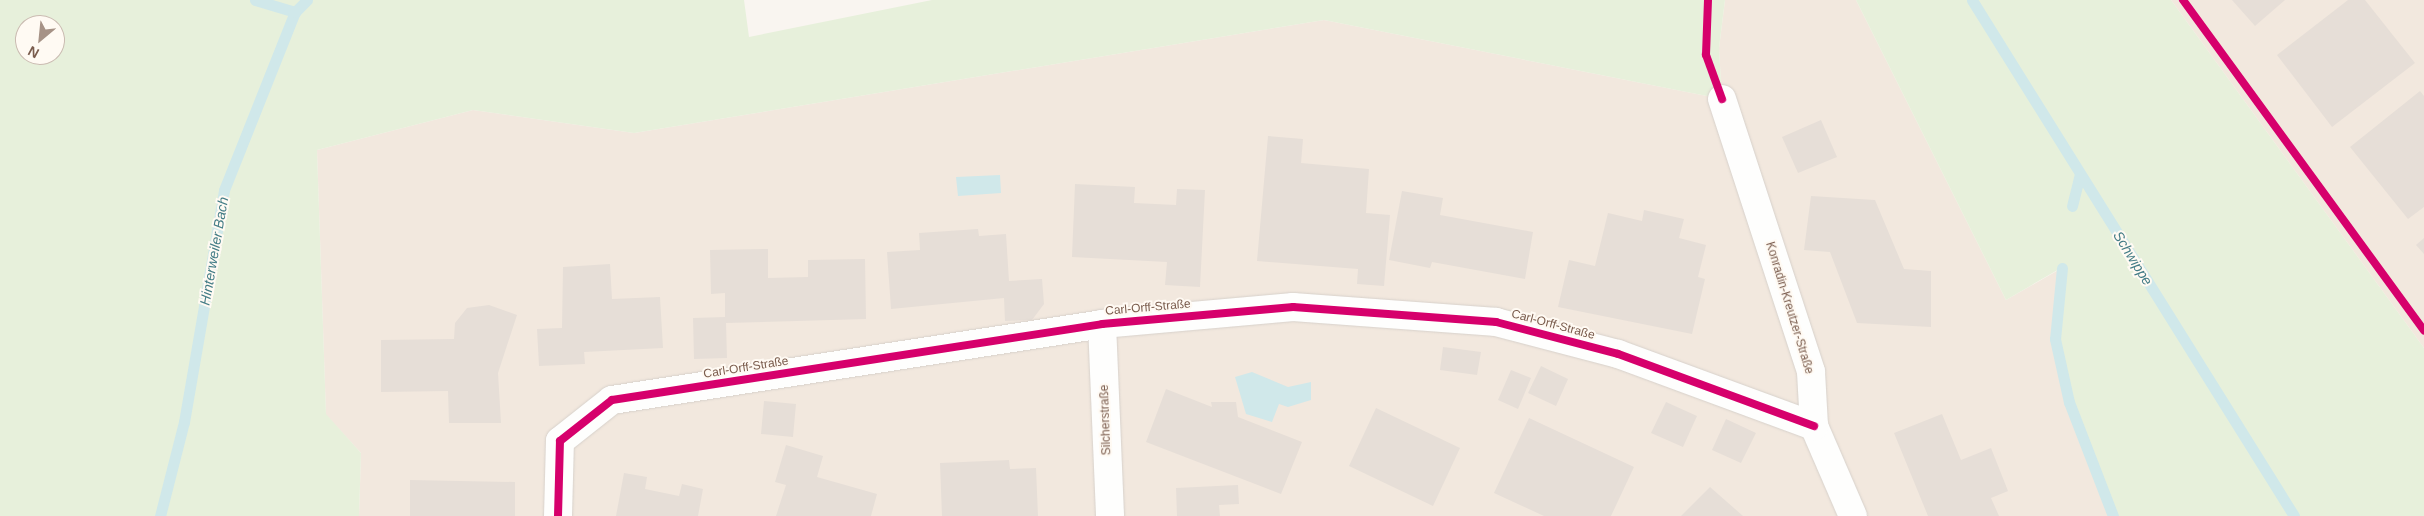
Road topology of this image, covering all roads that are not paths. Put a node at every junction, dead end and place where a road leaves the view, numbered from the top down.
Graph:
1 (1722, 99) dead end
2 (1102, 324) junction
3 (1814, 426) junction
4 (558, 516) edge
5 (1110, 516) edge
6 (1853, 516) edge

1 - 3 street, Konradin-Kreutzer-Straße
2 - 3 street, Carl-Orff-Straße
2 - 4 street, Carl-Orff-Straße
2 - 5 street, Silcherstraße
3 - 6 street, Konradin-Kreutzer-Straße

